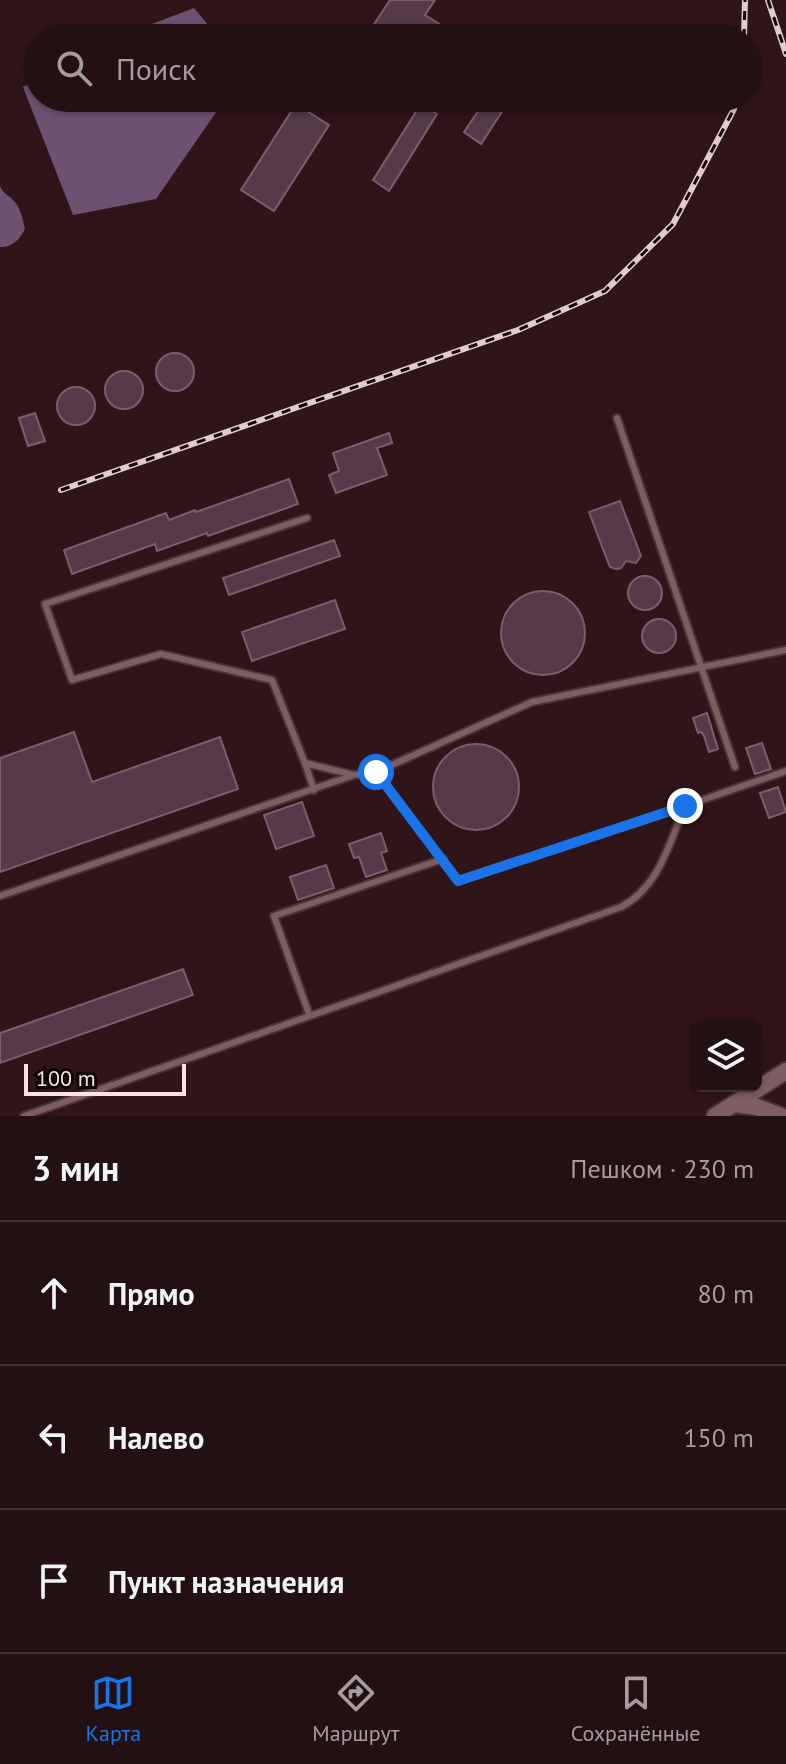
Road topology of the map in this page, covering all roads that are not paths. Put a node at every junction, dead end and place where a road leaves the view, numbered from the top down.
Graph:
1 (617, 418) dead end
2 (307, 518) dead end
3 (786, 650) edge
4 (701, 669) junction
5 (305, 763) junction
6 (735, 767) dead end
7 (786, 771) edge
8 (376, 772) junction
9 (354, 775) junction
10 (314, 790) junction
11 (685, 806) junction
12 (443, 859) junction
13 (0, 896) edge
14 (309, 1014) junction
15 (786, 1071) edge
16 (735, 1104) junction
17 (24, 1116) edge
18 (715, 1116) edge
19 (781, 1116) edge

1 - 4 lane
2 - 5 lane
3 - 4 lane
4 - 6 lane
4 - 8 lane
5 - 9 lane
5 - 10 lane
7 - 11 lane
8 - 9 lane
8 - 12 lane
9 - 10 lane
10 - 13 lane
11 - 12 lane
11 - 14 lane
12 - 14 lane
14 - 17 lane
15 - 16 street
16 - 18 street
16 - 19 street

